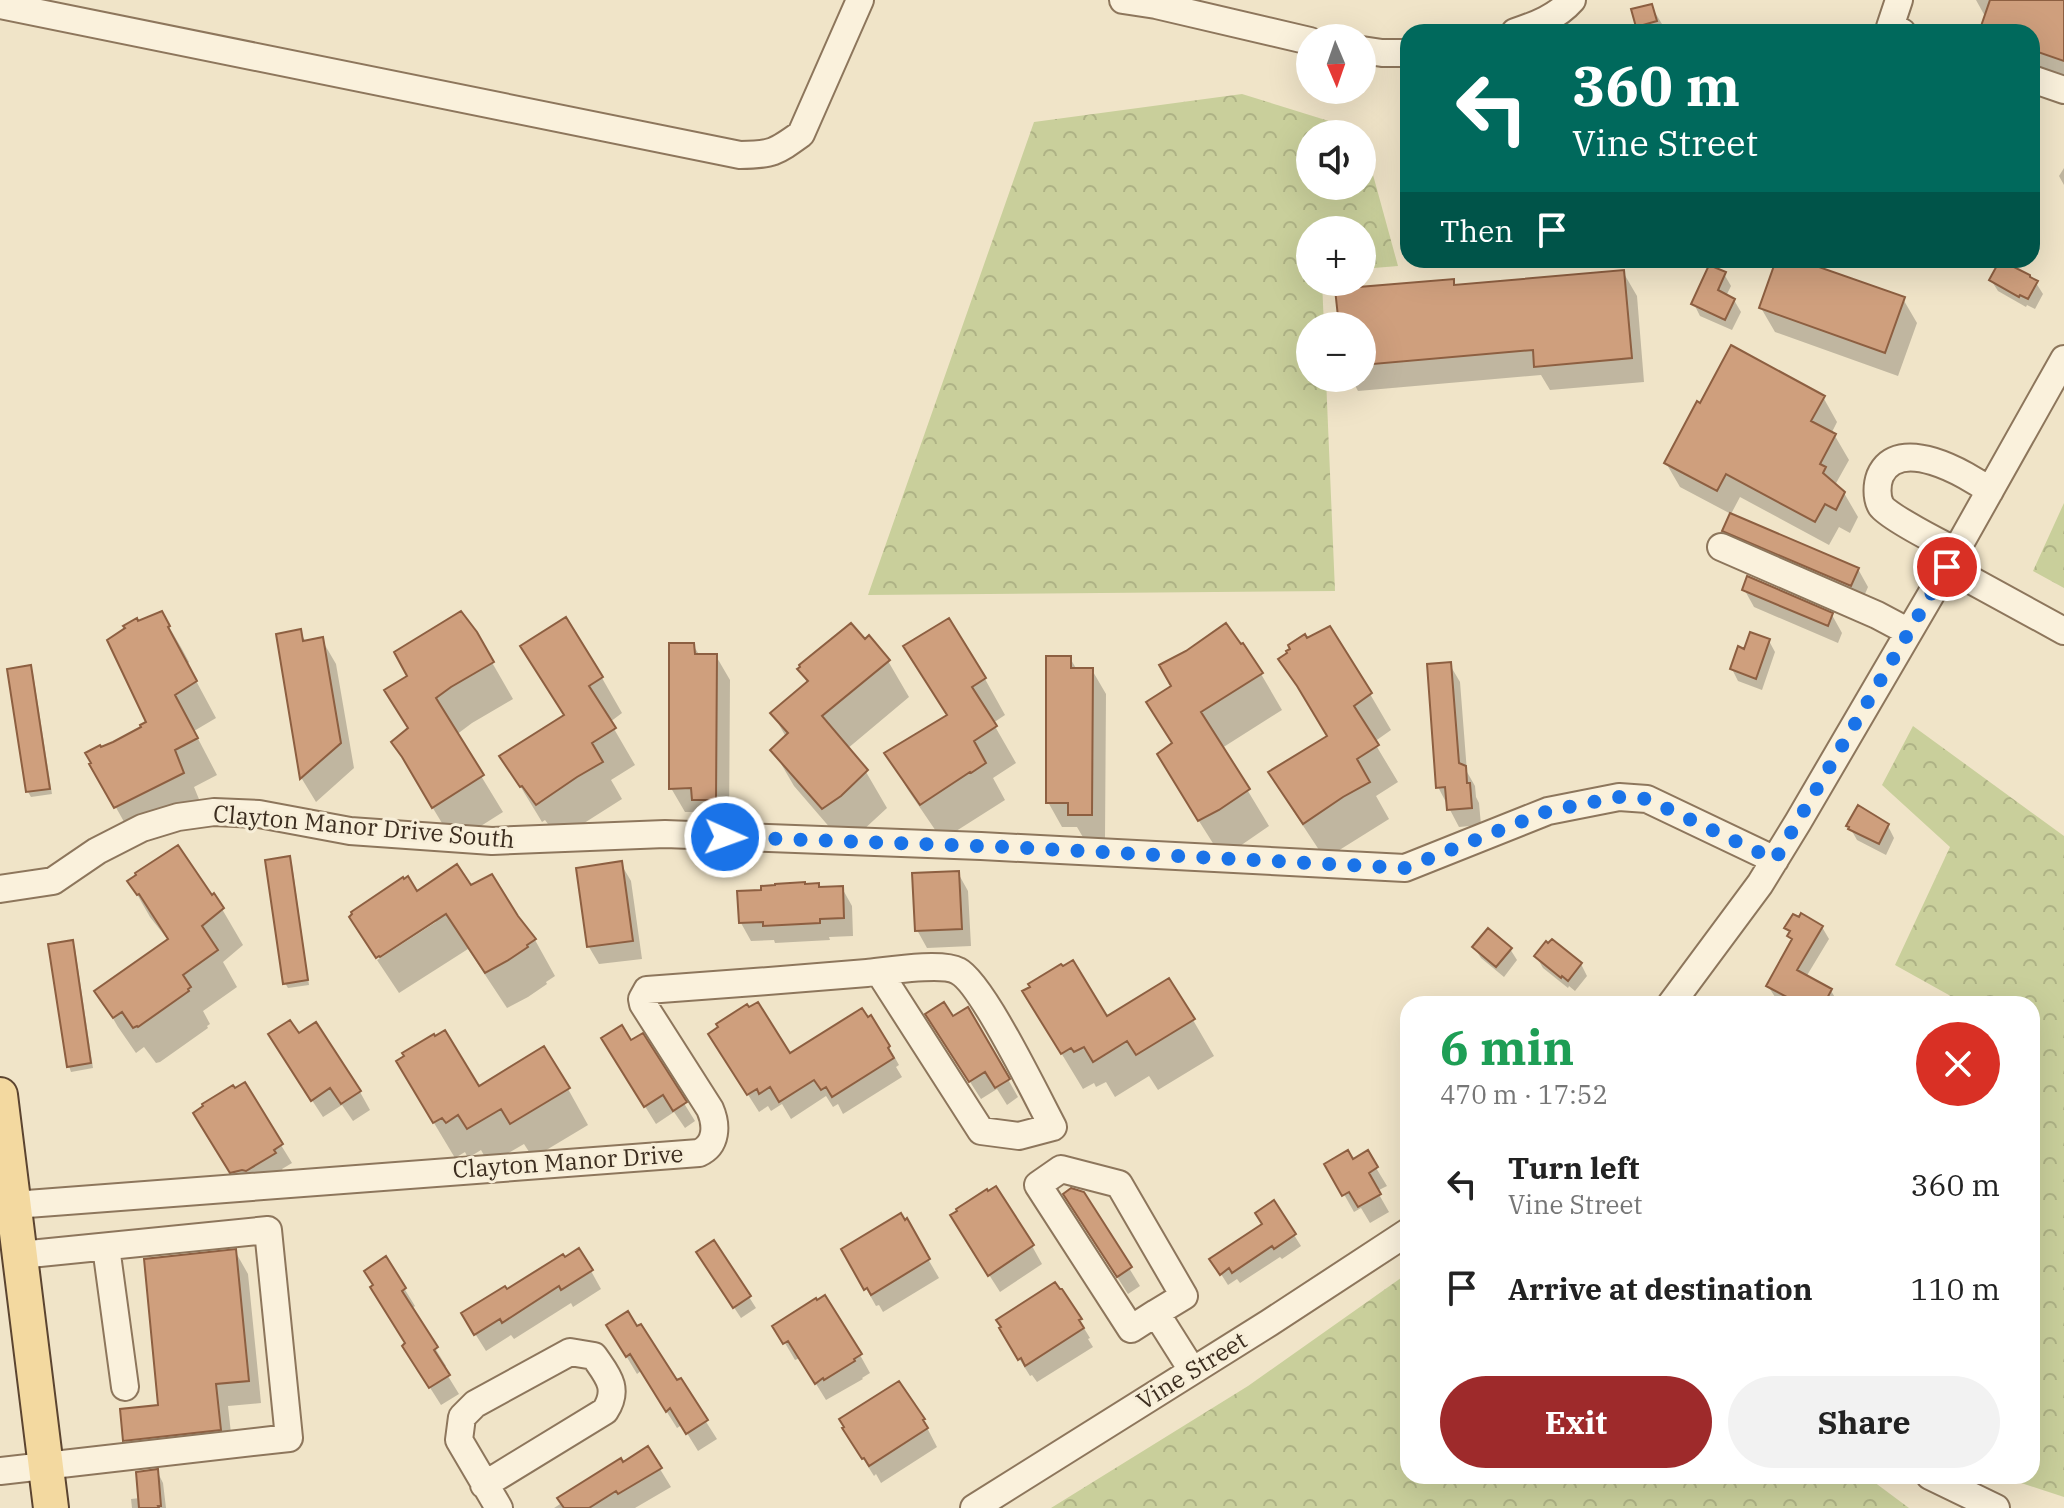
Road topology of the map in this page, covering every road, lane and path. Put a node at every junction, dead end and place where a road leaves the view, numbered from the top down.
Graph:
1 (860, 0) edge
2 (1123, 0) edge
3 (1572, 0) edge
4 (1899, 0) edge
5 (0, 5) edge
6 (1537, 24) edge
7 (1891, 24) edge
8 (1296, 38) edge
9 (1376, 52) edge
10 (1400, 53) edge
11 (2040, 82) edge
12 (2064, 90) edge
13 (2064, 359) edge
14 (1990, 491) junction
15 (1721, 547) dead end
16 (1952, 559) junction
17 (2064, 631) edge
18 (1909, 632) junction
19 (1775, 860) junction
20 (0, 889) edge
21 (879, 972) junction
22 (1677, 996) edge
23 (0, 1095) edge
24 (14, 1205) junction
25 (1400, 1237) edge
26 (106, 1247) junction
27 (20, 1255) junction
28 (1156, 1313) junction
29 (1192, 1370) junction
30 (125, 1387) dead end
31 (46, 1465) junction
32 (0, 1471) edge
33 (1946, 1484) edge
34 (484, 1485) junction
35 (51, 1508) edge
36 (499, 1508) edge
37 (974, 1508) edge
38 (1996, 1508) edge

1 - 5 street
2 - 8 street
3 - 6 street
4 - 7 street
9 - 10 street
11 - 12 street
13 - 14 street
14 - 16 street
14 - 16 street
15 - 18 street
16 - 17 street
16 - 18 street
18 - 19 street
19 - 20 street, Clayton Manor Drive South
19 - 22 street
21 - 21 street, Clayton Manor Drive
21 - 24 street, Clayton Manor Drive
23 - 24 main road
24 - 27 main road
25 - 29 street, Vine Street
26 - 27 street
26 - 30 street
26 - 31 street
27 - 31 main road
28 - 28 street
28 - 29 street
29 - 37 street, Vine Street
31 - 32 street
31 - 35 main road
33 - 38 street
34 - 34 street
34 - 36 street

